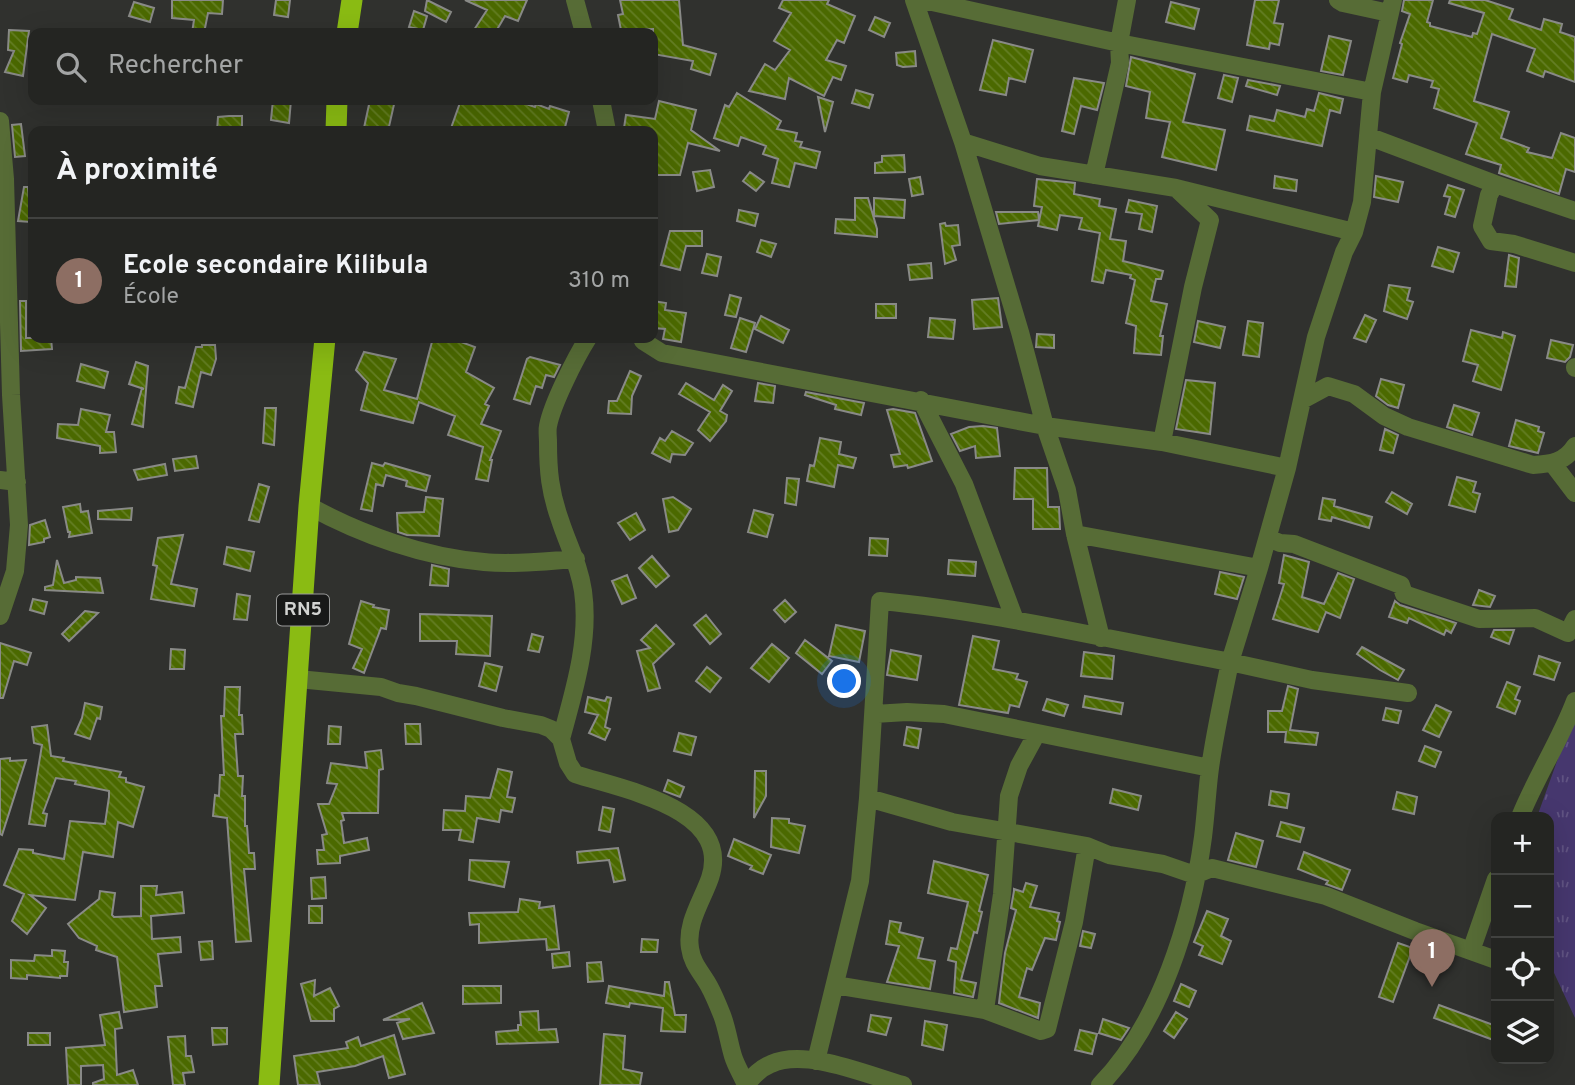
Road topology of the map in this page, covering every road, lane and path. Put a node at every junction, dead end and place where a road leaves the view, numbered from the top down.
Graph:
1 (352, 0) edge
2 (575, 0) edge
3 (915, 0) edge
4 (923, 0) edge
5 (1127, 0) edge
6 (1338, 0) edge
7 (1391, 7) edge
8 (348, 28) edge
9 (583, 28) edge
10 (1119, 43) junction
11 (1372, 92) junction
12 (337, 105) edge
13 (602, 105) edge
14 (0, 121) edge
15 (335, 126) edge
16 (606, 126) edge
17 (1370, 137) junction
18 (963, 142) junction
19 (1094, 175) junction
20 (2, 179) edge
21 (1495, 184) junction
22 (1176, 188) junction
23 (1575, 211) edge
24 (1354, 233) junction
25 (1575, 262) edge
26 (325, 343) edge
27 (585, 343) edge
28 (646, 343) edge
29 (1304, 399) junction
30 (921, 400) junction
31 (1045, 426) junction
32 (1162, 442) junction
33 (1575, 446) edge
34 (1553, 464) junction
35 (1287, 468) junction
36 (9, 481) edge
37 (1575, 493) edge
38 (309, 506) junction
39 (1074, 534) junction
40 (1268, 538) junction
41 (576, 559) junction
42 (1259, 568) junction
43 (0, 615) edge
44 (1015, 620) junction
45 (1573, 630) edge
46 (1101, 638) junction
47 (1230, 662) junction
48 (298, 679) junction
49 (1408, 692) dead end
50 (1575, 701) edge
51 (874, 714) junction
52 (1037, 733) junction
53 (561, 738) junction
54 (1210, 768) junction
55 (869, 798) junction
56 (1522, 812) edge
57 (1005, 830) junction
58 (1087, 846) junction
59 (1195, 875) junction
60 (1491, 893) edge
61 (1471, 951) junction
62 (1491, 958) edge
63 (835, 985) junction
64 (985, 1010) junction
65 (816, 1061) junction
66 (269, 1085) edge
67 (746, 1085) edge
68 (902, 1085) edge
69 (1100, 1085) edge

1 - 8 highway
2 - 9 street
3 - 18 street
4 - 10 street
5 - 10 street
6 - 7 street
7 - 11 street
10 - 11 street
10 - 19 street
11 - 17 street
12 - 15 highway
13 - 16 street
14 - 20 street
17 - 21 street
17 - 24 street
18 - 19 street
18 - 31 street
19 - 22 street
20 - 36 street
21 - 23 street
21 - 25 street
22 - 24 street
22 - 32 street
24 - 29 street
26 - 38 highway, RN5
27 - 41 street
28 - 30 street
29 - 34 street
29 - 35 street
30 - 31 street
30 - 44 street
31 - 32 street
31 - 39 street
32 - 35 street
33 - 34 street
34 - 37 street
35 - 40 street
36 - 43 street
38 - 41 street
38 - 48 highway, RN5
39 - 42 street
39 - 46 street
40 - 42 street
40 - 45 street
41 - 53 street
42 - 47 street
44 - 46 street
44 - 51 street
46 - 47 street
47 - 49 street
47 - 54 street
48 - 53 street
48 - 66 highway, RN5
50 - 56 street
51 - 52 street
51 - 55 street
52 - 54 street
52 - 57 street
53 - 67 street
54 - 59 street
55 - 57 street
55 - 63 street
57 - 58 street
57 - 64 street
58 - 59 street
58 - 64 street
59 - 61 street
59 - 69 street
60 - 61 street
61 - 62 street
63 - 64 street
63 - 65 street
65 - 67 street
65 - 68 street

